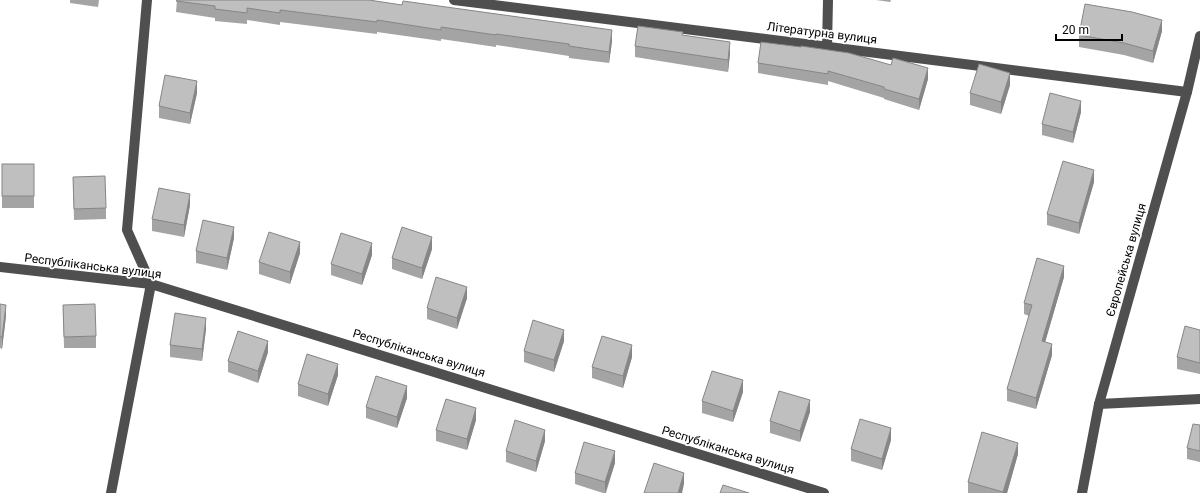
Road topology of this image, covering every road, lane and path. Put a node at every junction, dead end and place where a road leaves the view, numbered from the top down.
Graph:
1 (146, 0) edge
2 (454, 0) edge
3 (828, 0) edge
4 (1200, 36) edge
5 (827, 47) junction
6 (1187, 92) junction
7 (0, 267) edge
8 (151, 284) junction
9 (1200, 399) edge
10 (1099, 404) junction
11 (111, 493) edge
12 (824, 493) edge
13 (1082, 493) edge

1 - 8 street
2 - 5 street, Літературна вулиця
3 - 5 street
4 - 6 street, Європейська вулиця
5 - 6 street, Літературна вулиця
6 - 10 street, Європейська вулиця
7 - 8 street, Республіканська вулиця
8 - 11 street
8 - 12 street, Республіканська вулиця
9 - 10 street
10 - 13 street, Європейська вулиця

